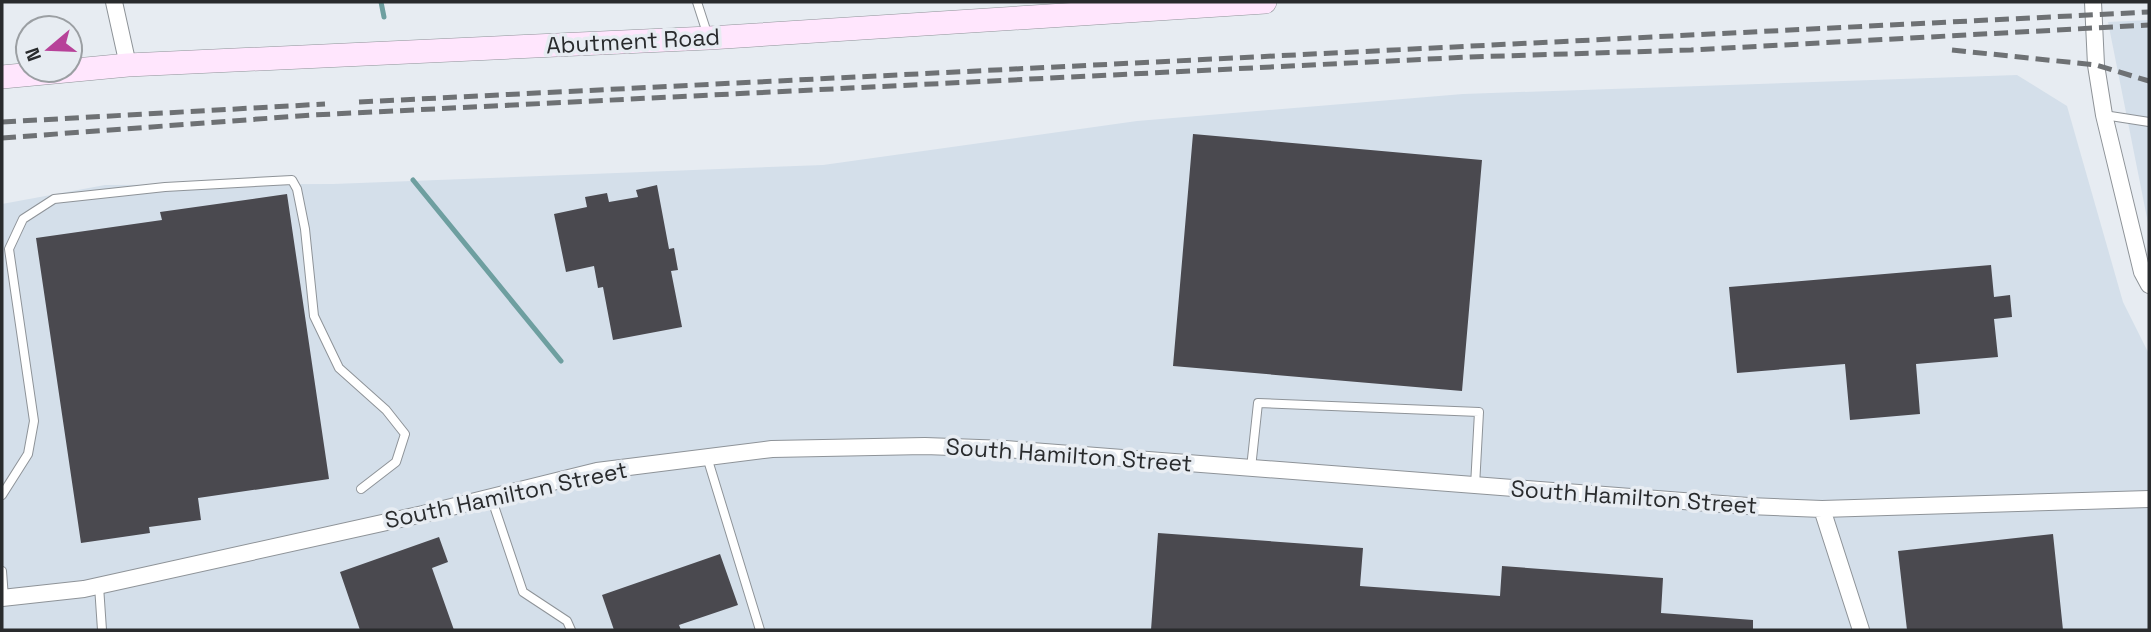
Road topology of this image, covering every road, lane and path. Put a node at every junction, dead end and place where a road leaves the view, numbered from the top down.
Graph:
1 (114, 2) edge
2 (697, 2) edge
3 (1265, 2) edge
4 (2093, 2) edge
5 (1012, 10) edge
6 (709, 38) junction
7 (128, 65) junction
8 (2, 77) edge
9 (2104, 115) junction
10 (2149, 122) edge
11 (2147, 276) edge
12 (707, 457) junction
13 (1251, 468) junction
14 (1475, 485) junction
15 (360, 489) dead end
16 (2, 495) edge
17 (491, 497) junction
18 (2149, 499) edge
19 (1822, 509) junction
20 (2, 571) edge
21 (99, 586) junction
22 (3, 598) edge
23 (102, 630) edge
24 (571, 630) edge
25 (760, 630) edge
26 (1861, 630) edge

1 - 7 street
2 - 6 lane
3 - 5 main road, Abutment Road
4 - 9 street
5 - 6 main road, Abutment Road
6 - 7 main road, Abutment Road
7 - 8 main road, Abutment Road
9 - 10 lane
9 - 11 street
12 - 13 street, South Hamilton Street
12 - 17 street, South Hamilton Street
12 - 25 lane
13 - 14 street, South Hamilton Street
13 - 14 lane
14 - 19 street, South Hamilton Street
15 - 16 lane
17 - 21 street, South Hamilton Street
17 - 24 lane
18 - 19 street, South Hamilton Street
19 - 26 street
20 - 22 lane
21 - 22 street, South Hamilton Street
21 - 23 lane

